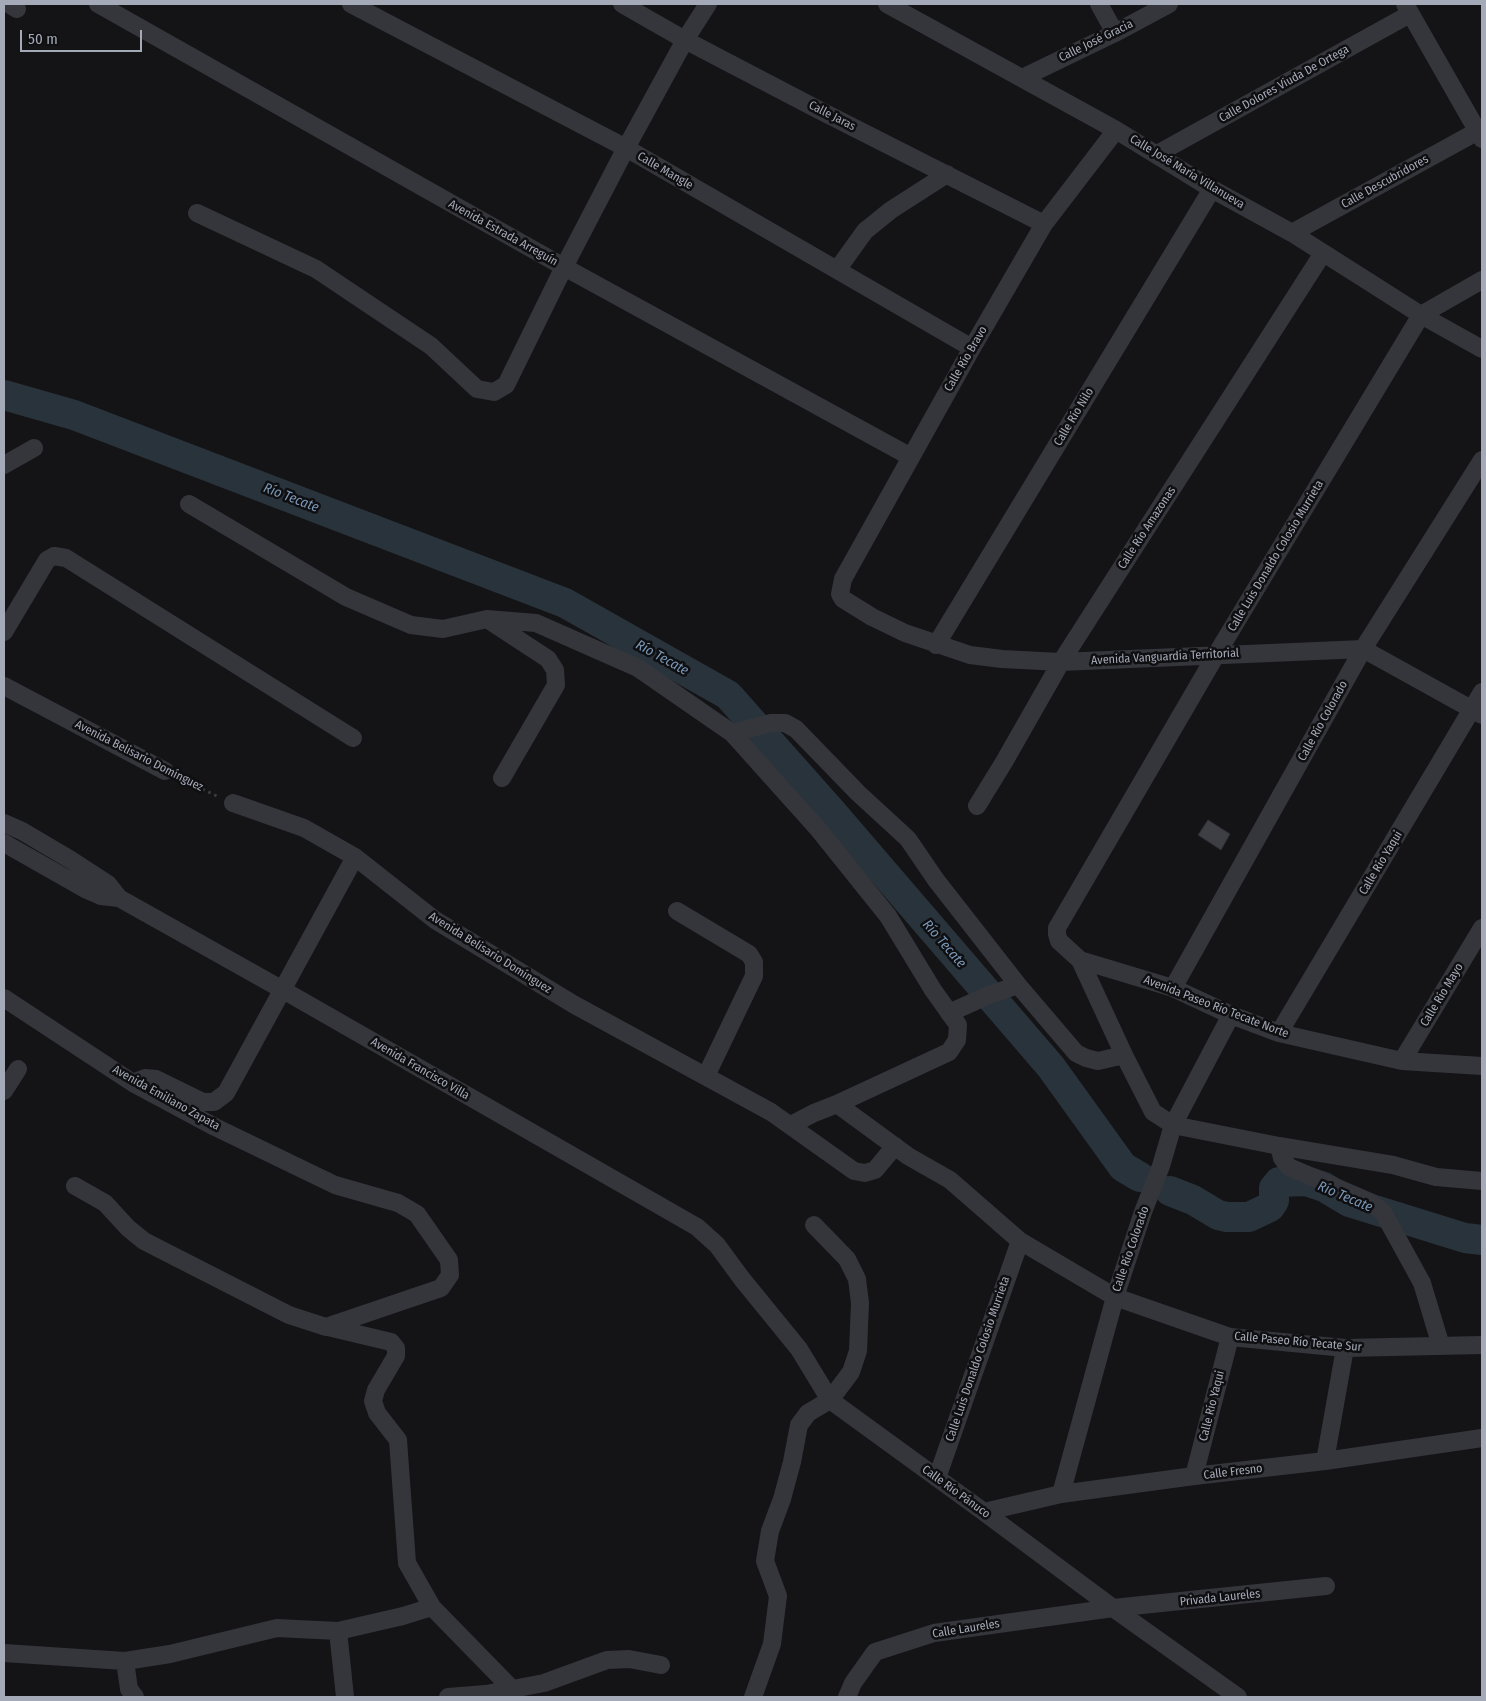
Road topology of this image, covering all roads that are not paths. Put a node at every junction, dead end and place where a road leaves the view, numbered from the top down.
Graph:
1 (98, 4) edge
2 (351, 4) edge
3 (622, 4) edge
4 (708, 4) edge
5 (887, 4) edge
6 (1099, 4) edge
7 (1169, 4) edge
8 (1408, 9) edge
9 (1115, 33) junction
10 (685, 40) junction
11 (1022, 78) junction
12 (1116, 130) junction
13 (1480, 135) edge
14 (626, 148) junction
15 (1157, 154) junction
16 (946, 174) junction
17 (1212, 189) junction
18 (197, 213) dead end
19 (1044, 224) junction
20 (1292, 233) junction
21 (1323, 253) junction
22 (564, 267) junction
23 (837, 270) junction
24 (1482, 280) edge
25 (1421, 315) junction
26 (972, 348) junction
27 (1482, 349) edge
28 (34, 448) dead end
29 (911, 457) junction
30 (1482, 460) edge
31 (4, 465) edge
32 (188, 504) dead end
33 (843, 599) joint
34 (487, 619) junction
35 (4, 632) edge
36 (936, 645) junction
37 (1363, 649) junction
38 (1216, 655) junction
39 (1061, 662) junction
40 (4, 686) edge
41 (1482, 692) edge
42 (1477, 712) edge
43 (732, 733) junction
44 (353, 738) dead end
45 (165, 771) road end
46 (502, 778) dead end
47 (233, 804) road end
48 (977, 806) dead end
49 (4, 823) edge
50 (4, 843) edge
51 (355, 857) junction
52 (120, 898) junction
53 (677, 911) dead end
54 (1057, 928) joint
55 (1482, 928) edge
56 (1080, 960) junction
57 (1018, 985) junction
58 (1173, 988) junction
59 (283, 990) junction
60 (4, 998) edge
61 (949, 1013) junction
62 (1231, 1015) junction
63 (1279, 1033) junction
64 (1124, 1055) junction
65 (1402, 1062) junction
66 (1482, 1066) edge
67 (18, 1069) dead end
68 (706, 1076) junction
69 (133, 1083) junction
70 (4, 1091) edge
71 (837, 1104) junction
72 (791, 1125) junction
73 (1173, 1125) junction
74 (894, 1146) junction
75 (1278, 1146) junction
76 (1482, 1181) edge
77 (75, 1186) dead end
78 (814, 1225) dead end
79 (1020, 1241) junction
80 (717, 1245) joint
81 (1115, 1297) junction
82 (326, 1327) junction
83 (1230, 1337) junction
84 (1482, 1345) edge
85 (1441, 1346) junction
86 (1345, 1348) junction
87 (830, 1400) junction
88 (1482, 1438) edge
89 (1326, 1461) junction
90 (1194, 1476) junction
91 (937, 1478) junction
92 (1061, 1494) junction
93 (984, 1512) junction
94 (1326, 1586) dead end
95 (432, 1607) junction
96 (1113, 1608) junction
97 (338, 1631) junction
98 (4, 1653) edge
99 (125, 1661) junction
100 (661, 1665) dead end
101 (514, 1694) edge
102 (134, 1697) edge
103 (345, 1697) edge
104 (448, 1697) edge
105 (753, 1697) edge
106 (847, 1697) edge
107 (1238, 1697) edge

1 - 22 street, Avenida Estrada Arreguín
2 - 14 street, Calle Mangle
3 - 10 street, Calle Jaras
4 - 10 street
5 - 11 street, Calle José María Villanueva
6 - 9 street
7 - 9 street, Calle José Gracia
8 - 13 street
8 - 15 street, Calle Dolores Viuda De Ortega
9 - 11 street, Calle José Gracia
10 - 14 street
10 - 16 street, Calle Jaras
11 - 12 street, Calle José María Villanueva
12 - 15 street, Calle José María Villanueva
12 - 19 street, Calle Río Bravo
13 - 20 street, Calle Descubridores
14 - 22 street
14 - 23 street, Calle Mangle
15 - 17 street, Calle José María Villanueva
16 - 19 street, Calle Jaras
16 - 23 street
17 - 20 street, Calle José María Villanueva
17 - 36 street, Calle Río Nilo
18 - 22 street
19 - 26 street, Calle Río Bravo
20 - 21 street, Calle José María Villanueva
21 - 25 street, Calle José María Villanueva
21 - 39 street, Calle Río Amazonas
22 - 29 street, Avenida Estrada Arreguín
23 - 26 street, Calle Mangle
24 - 25 street
25 - 27 street, Calle José María Villanueva
25 - 38 street, Calle Luis Donaldo Colosio Murrieta
26 - 29 street, Calle Río Bravo
28 - 31 street
29 - 33 street, Calle Río Bravo
30 - 37 street, Calle Río Colorado
32 - 34 street
33 - 36 street, Avenida Vanguardia Territorial
34 - 43 street
34 - 46 street
35 - 44 street
36 - 39 street, Avenida Vanguardia Territorial
37 - 38 street, Avenida Vanguardia Territorial
37 - 42 street
37 - 58 street, Calle Río Colorado
38 - 39 street, Avenida Vanguardia Territorial
38 - 54 street, Calle Luis Donaldo Colosio Murrieta
39 - 48 street, Calle Río Amazonas
40 - 45 street, Avenida Belisario Domínguez
41 - 42 street, Calle Río Yaqui
42 - 63 street, Calle Río Yaqui
43 - 57 street
43 - 61 street
47 - 51 street, Avenida Belisario Domínguez
49 - 52 street, Avenida Francisco Villa
50 - 52 street, Avenida Francisco Villa
51 - 59 street
51 - 68 street, Avenida Belisario Domínguez
52 - 59 street, Avenida Francisco Villa
53 - 68 street
54 - 56 street, Avenida Paseo Río Tecate Norte
55 - 65 street, Calle Río Mayo
56 - 58 street, Avenida Paseo Río Tecate Norte
56 - 64 street
57 - 61 street
57 - 64 street
58 - 62 street, Avenida Paseo Río Tecate Norte
59 - 69 street
59 - 80 street, Avenida Francisco Villa
60 - 69 street, Avenida Emiliano Zapata
61 - 71 street
62 - 63 street, Avenida Paseo Río Tecate Norte
62 - 73 street, Calle Río Colorado
63 - 65 street, Avenida Paseo Río Tecate Norte
64 - 73 street
65 - 66 street, Avenida Paseo Río Tecate Norte
67 - 70 street
68 - 72 street, Avenida Belisario Domínguez
69 - 82 street, Avenida Emiliano Zapata
71 - 72 street
71 - 74 street, Calle Paseo Río Tecate Sur
72 - 74 street, Avenida Belisario Domínguez
73 - 75 street
73 - 81 street, Calle Río Colorado
74 - 79 street, Calle Paseo Río Tecate Sur
75 - 76 street
75 - 85 street
77 - 82 street
78 - 87 street
79 - 81 street, Calle Paseo Río Tecate Sur
79 - 91 street, Calle Luis Donaldo Colosio Murrieta
80 - 87 street, Calle Río Pánuco
81 - 83 street, Calle Paseo Río Tecate Sur
81 - 92 street, Calle Río Colorado
82 - 95 street
83 - 86 street, Calle Paseo Río Tecate Sur
83 - 90 street, Calle Río Yaqui
84 - 85 street, Calle Paseo Río Tecate Sur
85 - 86 street, Calle Paseo Río Tecate Sur
86 - 89 street
87 - 91 street, Calle Río Pánuco
87 - 105 street
88 - 89 street, Calle Fresno
89 - 90 street, Calle Fresno
90 - 92 street, Calle Fresno
91 - 93 street, Calle Río Pánuco
92 - 93 street, Calle Fresno
93 - 96 street, Calle Río Pánuco
94 - 96 street, Privada Laureles
95 - 97 street
95 - 101 street
96 - 106 street, Calle Laureles
96 - 107 street, Calle Río Pánuco
97 - 99 street
97 - 103 street
98 - 99 street
99 - 102 street
100 - 101 street
101 - 104 street

